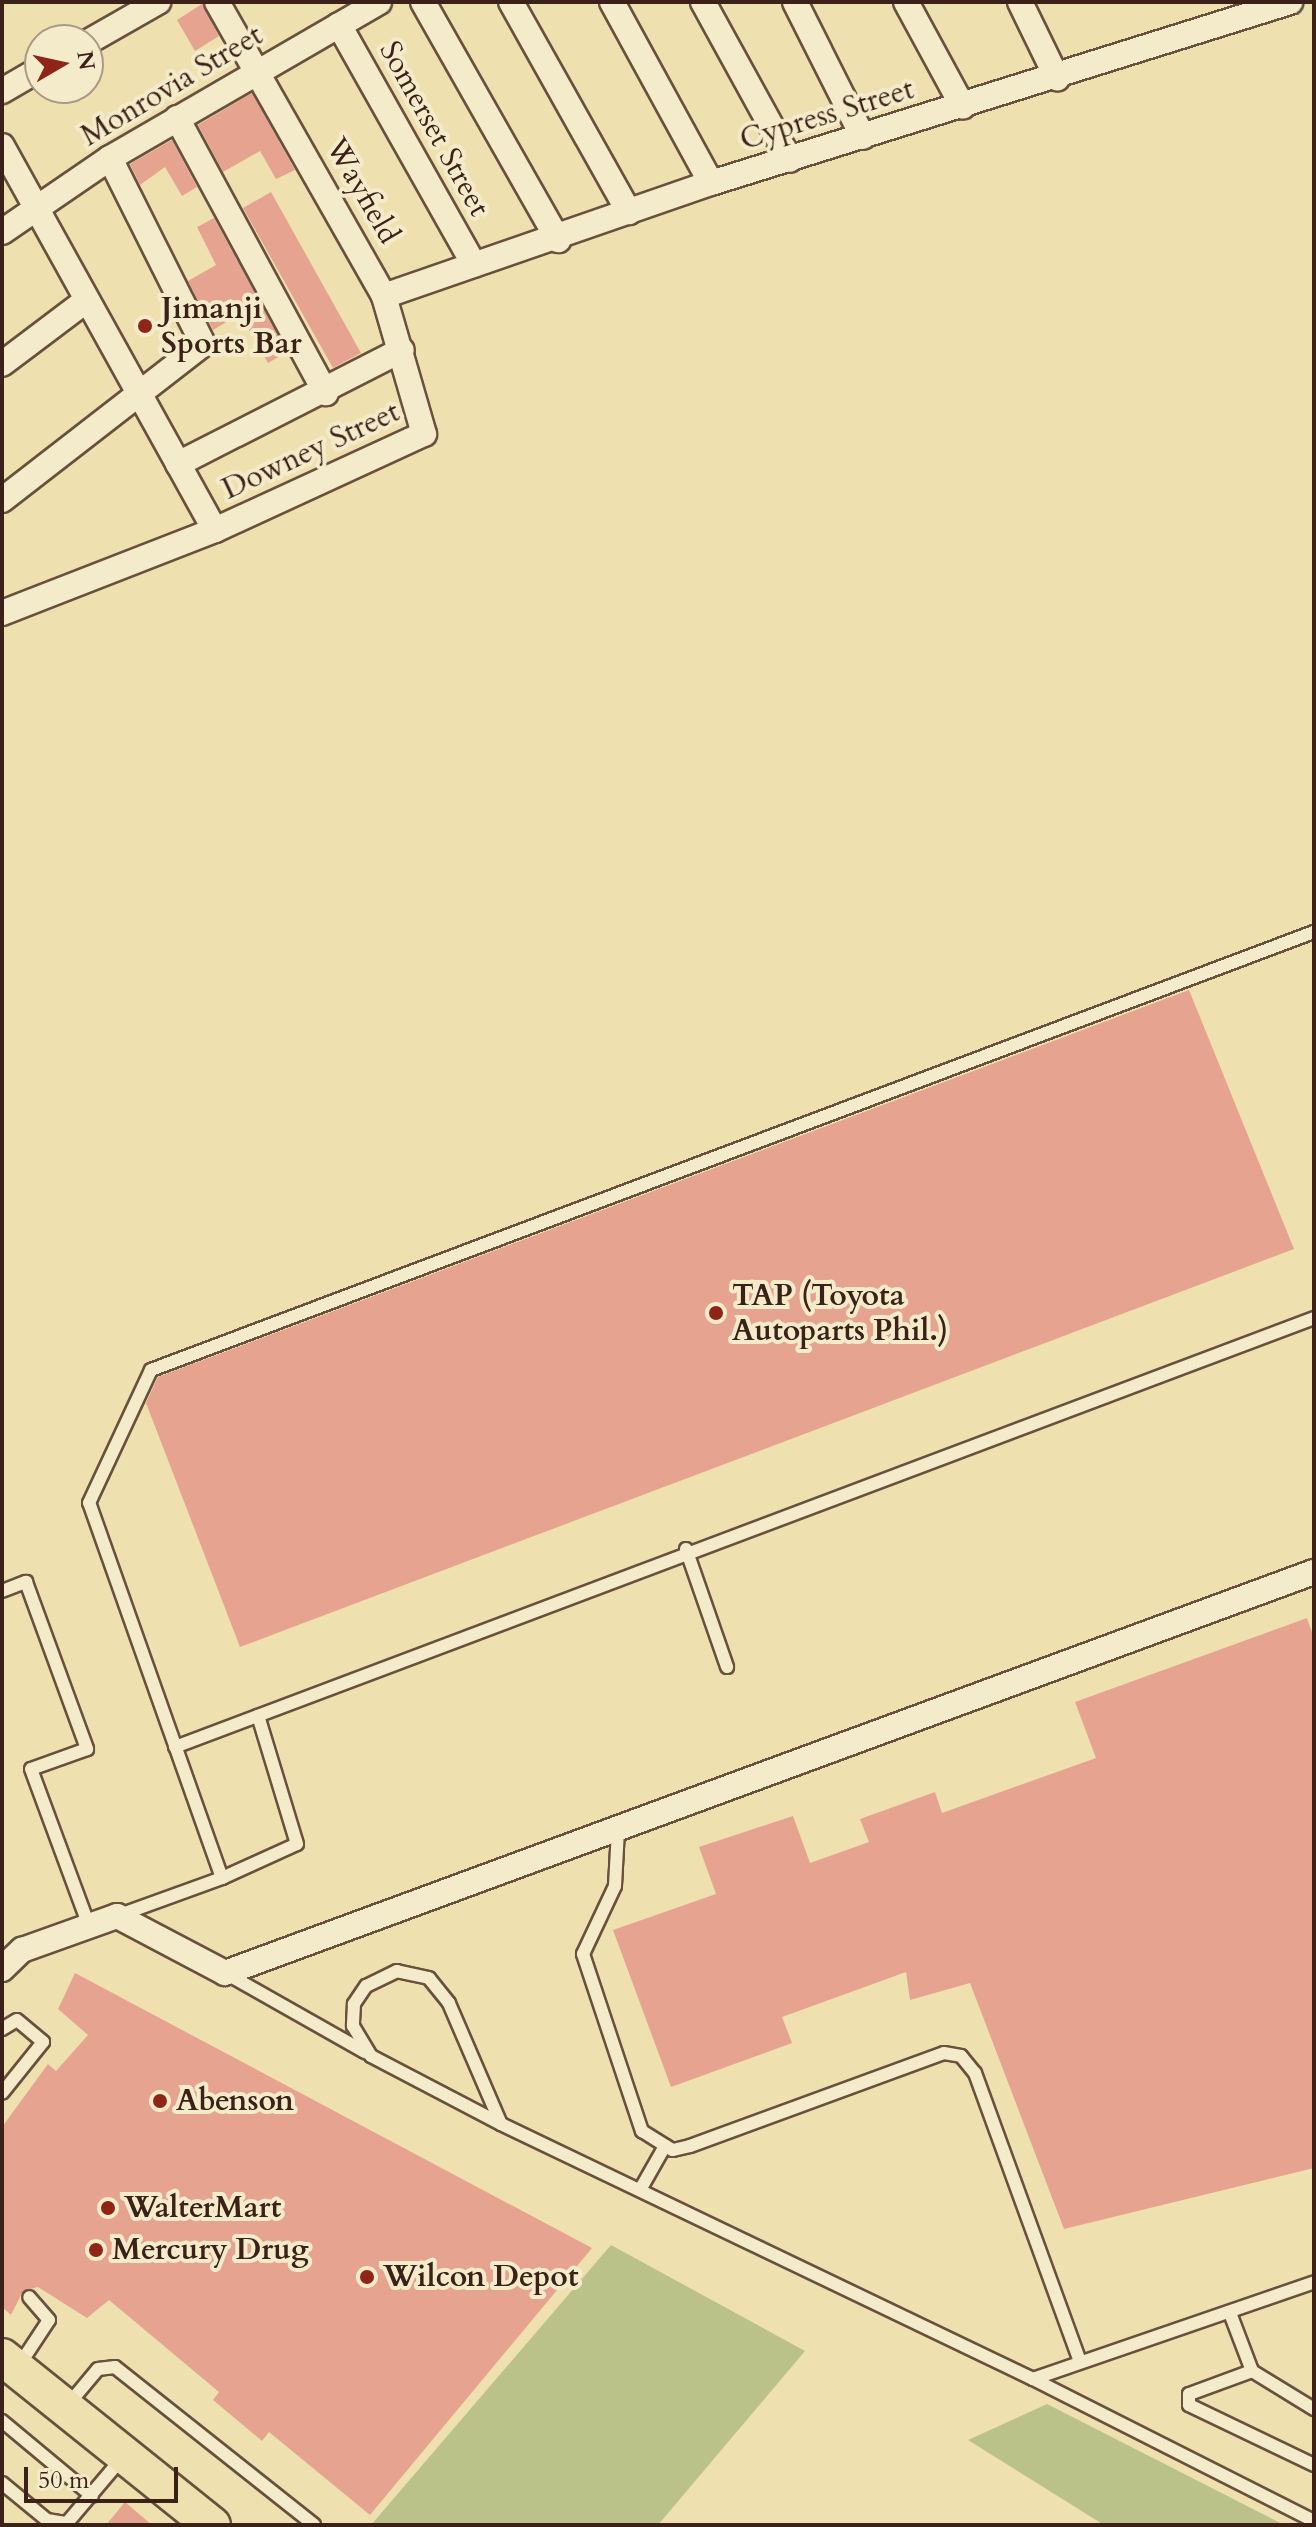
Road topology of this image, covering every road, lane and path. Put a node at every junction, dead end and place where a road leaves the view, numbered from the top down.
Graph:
1 (158, 2) edge
2 (217, 2) edge
3 (379, 2) edge
4 (423, 2) edge
5 (511, 2) edge
6 (612, 2) edge
7 (703, 2) edge
8 (795, 2) edge
9 (906, 2) edge
10 (1290, 2) edge
11 (1024, 3) edge
12 (339, 25) junction
13 (104, 33) edge
14 (257, 72) junction
15 (24, 78) edge
16 (1057, 78) junction
17 (2, 91) edge
18 (963, 107) junction
19 (177, 118) junction
20 (863, 137) junction
21 (2, 146) edge
22 (110, 158) junction
23 (790, 160) junction
24 (711, 183) junction
25 (35, 206) junction
26 (629, 212) junction
27 (2, 232) edge
28 (558, 240) junction
29 (474, 265) junction
30 (384, 296) junction
31 (87, 300) junction
32 (402, 350) junction
33 (2, 364) edge
34 (138, 392) junction
35 (326, 393) junction
36 (425, 423) joint
37 (178, 464) junction
38 (2, 500) edge
39 (215, 530) junction
40 (2, 613) edge
41 (1314, 932) edge
42 (1314, 1318) edge
43 (686, 1549) junction
44 (1314, 1572) edge
45 (2, 1591) edge
46 (727, 1667) dead end
47 (258, 1716) junction
48 (175, 1747) junction
49 (618, 1830) junction
50 (222, 1878) junction
51 (117, 1916) junction
52 (89, 1926) junction
53 (2, 1969) edge
54 (225, 1973) junction
55 (2, 2029) edge
56 (371, 2056) junction
57 (2, 2093) edge
58 (501, 2124) junction
59 (665, 2146) junction
60 (640, 2190) junction
61 (1314, 2282) edge
62 (29, 2297) dead end
63 (1230, 2313) junction
64 (1080, 2362) junction
65 (9, 2363) edge
66 (1252, 2371) junction
67 (1033, 2379) junction
68 (66, 2408) junction
69 (1314, 2409) edge
70 (2, 2421) edge
71 (125, 2454) junction
72 (1314, 2465) edge
73 (2, 2483) edge
74 (92, 2496) junction
75 (1314, 2521) edge
76 (212, 2525) edge
77 (314, 2525) edge

1 - 13 street
2 - 14 street, Wayfield
3 - 12 street, Monrovia Street
4 - 28 street
5 - 26 street
6 - 24 street
7 - 23 street
8 - 20 street
9 - 18 street
10 - 16 street, Cypress Street
11 - 16 street
12 - 14 street, Monrovia Street
12 - 29 street, Somerset Street
14 - 19 street, Monrovia Street
14 - 30 street, Wayfield
15 - 17 street
16 - 18 street, Cypress Street
18 - 20 street, Cypress Street
19 - 22 street, Monrovia Street
19 - 35 street
20 - 23 street, Cypress Street
21 - 25 street
22 - 25 street, Monrovia Street
22 - 34 street
23 - 24 street, Cypress Street
24 - 26 street, Cypress Street
25 - 27 street, Monrovia Street
25 - 31 street
26 - 28 street, Cypress Street
28 - 29 street, Cypress Street
29 - 30 street, Cypress Street
30 - 32 street, Wayfield
31 - 33 street
31 - 34 street
32 - 35 street
32 - 36 street, Wayfield
34 - 37 street
34 - 38 street
35 - 37 street
36 - 39 street, Downey Street
37 - 39 street
39 - 40 street, Downey Street
41 - 48 lane
42 - 43 lane
43 - 46 lane
43 - 47 lane
44 - 49 street
45 - 52 lane
47 - 48 lane
47 - 50 lane
48 - 50 lane
49 - 54 street
49 - 59 lane
50 - 51 lane
51 - 52 street
51 - 54 street
52 - 53 street
54 - 56 lane
55 - 57 lane
56 - 58 lane
56 - 58 lane
58 - 60 lane
59 - 60 lane
59 - 64 lane
60 - 67 lane
61 - 63 lane
62 - 65 lane
63 - 64 lane
63 - 66 lane
64 - 67 lane
65 - 68 main road
66 - 69 lane
66 - 72 lane
67 - 75 lane
68 - 71 main road
68 - 77 lane
70 - 74 lane
71 - 74 lane
71 - 76 main road
73 - 74 lane

